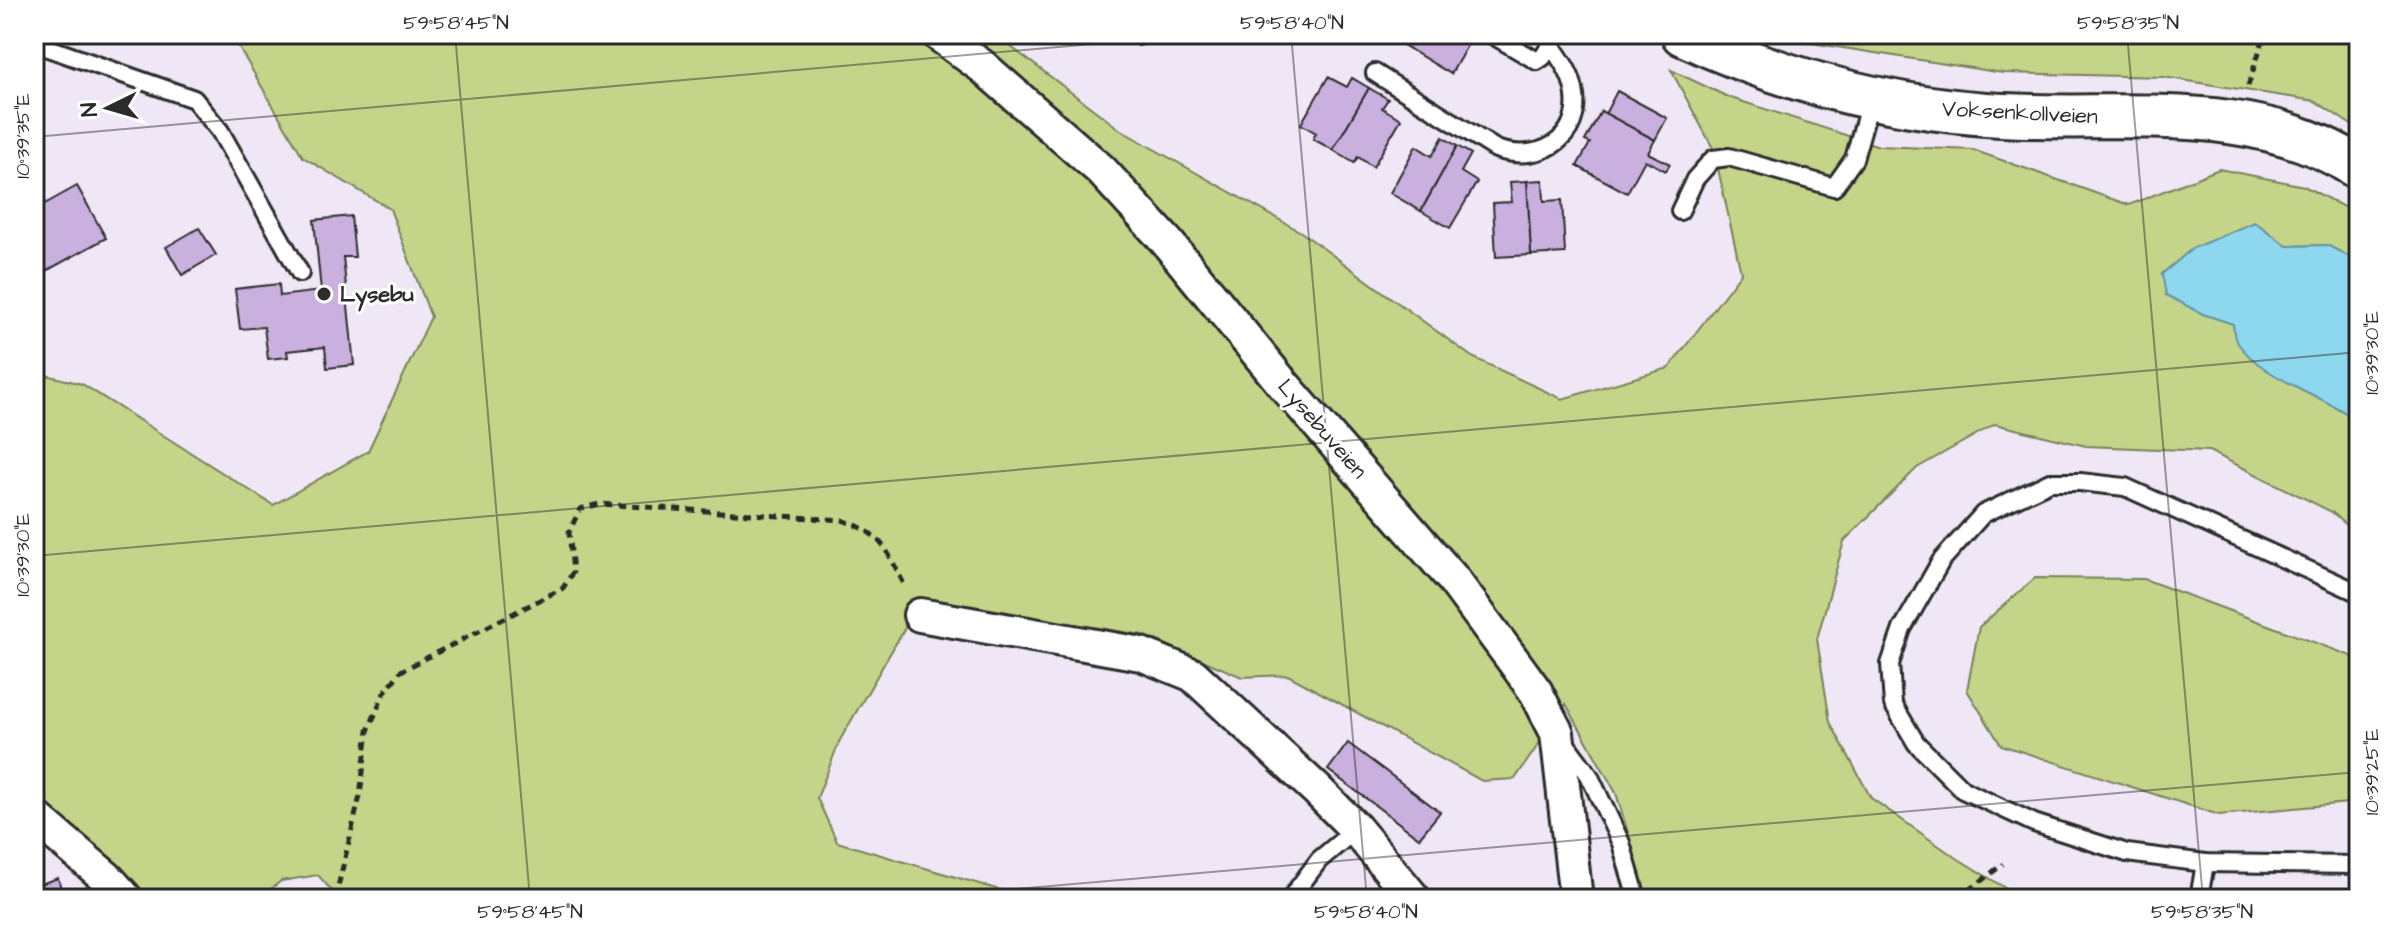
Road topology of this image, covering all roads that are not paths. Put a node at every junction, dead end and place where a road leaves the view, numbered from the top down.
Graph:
1 (938, 34) edge
2 (1491, 34) edge
3 (1683, 34) edge
4 (1555, 40) edge
5 (34, 43) edge
6 (1375, 73) dead end
7 (1871, 99) junction
8 (2359, 168) edge
9 (1680, 211) dead end
10 (300, 273) dead end
11 (2359, 593) edge
12 (920, 615) road end
13 (1557, 733) junction
14 (34, 816) edge
15 (1356, 829) junction
16 (2205, 863) junction
17 (2359, 865) edge
18 (126, 899) edge
19 (1290, 899) edge
20 (1414, 899) edge
21 (1576, 899) edge
22 (1637, 899) edge
23 (2199, 899) edge

1 - 13 street, Lysebuveien
2 - 4 lane
3 - 7 street, Voksenkollveien
4 - 6 lane
5 - 10 lane
7 - 8 street, Voksenkollveien
7 - 9 lane
11 - 16 lane
12 - 15 street
13 - 21 street, Lysebuveien
13 - 22 lane
14 - 18 street
15 - 19 lane
15 - 20 street
16 - 17 lane
16 - 23 lane

